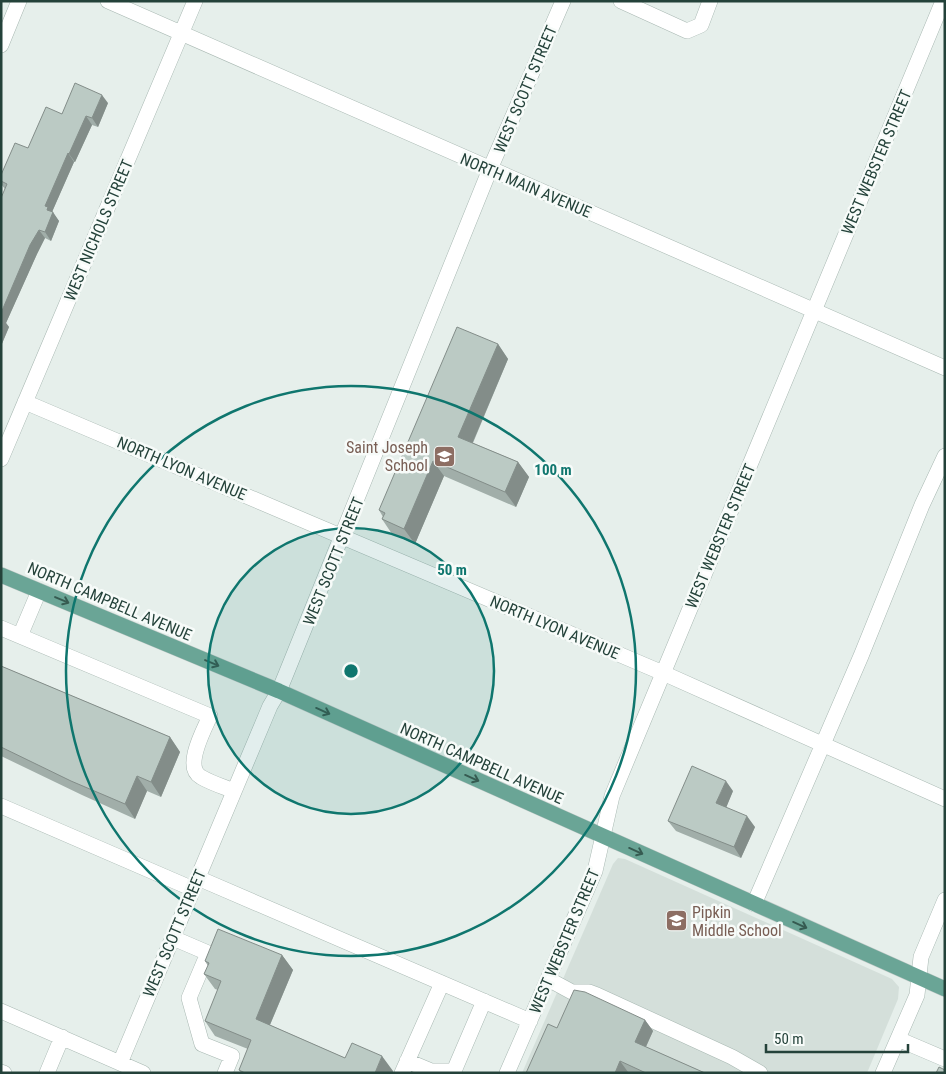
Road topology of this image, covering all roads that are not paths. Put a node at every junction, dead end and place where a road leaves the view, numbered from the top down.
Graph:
1 (19, 1) edge
2 (108, 1) edge
3 (195, 1) edge
4 (563, 1) edge
5 (621, 1) edge
6 (710, 1) edge
7 (939, 4) edge
8 (181, 34) junction
9 (1, 44) edge
10 (490, 170) junction
11 (814, 310) junction
12 (945, 368) edge
13 (25, 402) junction
14 (945, 456) edge
15 (1, 459) edge
16 (343, 537) junction
17 (1, 575) edge
18 (39, 591) junction
19 (1, 628) edge
20 (20, 636) junction
21 (663, 673) junction
22 (279, 691) junction
23 (821, 744) junction
24 (234, 791) junction
25 (945, 799) edge
26 (1, 806) edge
27 (603, 836) junction
28 (196, 883) junction
29 (945, 900) edge
30 (754, 904) junction
31 (173, 938) junction
32 (919, 978) junction
33 (548, 980) junction
34 (442, 983) junction
35 (945, 989) edge
36 (484, 1001) junction
37 (1, 1011) edge
38 (530, 1020) junction
39 (62, 1037) junction
40 (898, 1039) junction
41 (945, 1060) edge
42 (120, 1063) junction
43 (405, 1067) edge
44 (47, 1073) edge
45 (143, 1073) edge
46 (225, 1073) edge
47 (507, 1073) edge
48 (760, 1073) edge
49 (883, 1073) edge

1 - 9 street
2 - 8 street, NORTH MAIN AVENUE
3 - 8 street, WEST NICHOLS STREET
4 - 10 street, WEST SCOTT STREET
5 - 6 street
7 - 11 street, WEST WEBSTER STREET
8 - 10 street, NORTH MAIN AVENUE
8 - 13 street, WEST NICHOLS STREET
10 - 11 street, NORTH MAIN AVENUE
10 - 16 street, WEST SCOTT STREET
11 - 12 street, NORTH MAIN AVENUE
11 - 21 street, WEST WEBSTER STREET
13 - 15 street, WEST NICHOLS STREET
13 - 16 street, NORTH LYON AVENUE
14 - 23 street
16 - 21 street, NORTH LYON AVENUE
16 - 22 street, WEST SCOTT STREET
17 - 18 main road, NORTH CAMPBELL AVENUE
18 - 20 street
18 -> 22 main road, NORTH CAMPBELL AVENUE
19 - 20 street
20 - 24 street
21 - 23 street, NORTH LYON AVENUE
21 - 27 street, WEST WEBSTER STREET
22 - 24 street, WEST SCOTT STREET
22 -> 27 main road, NORTH CAMPBELL AVENUE
23 - 25 street, NORTH LYON AVENUE
23 - 30 street
24 - 28 street, WEST SCOTT STREET
26 - 28 street
27 -> 30 main road, NORTH CAMPBELL AVENUE
27 - 33 street, WEST WEBSTER STREET
28 - 31 street, WEST SCOTT STREET
28 - 34 street
29 - 32 street
30 -> 32 main road, NORTH CAMPBELL AVENUE
31 - 42 street, WEST SCOTT STREET
31 - 46 street
32 - 35 main road, NORTH CAMPBELL AVENUE
32 - 40 street
33 - 38 street, WEST WEBSTER STREET
33 - 48 street
34 - 36 street
34 - 43 street
36 - 38 street
36 - 43 street
37 - 39 street
38 - 47 street, WEST WEBSTER STREET
39 - 42 street
39 - 44 street
40 - 41 street
40 - 49 street
42 - 45 street

